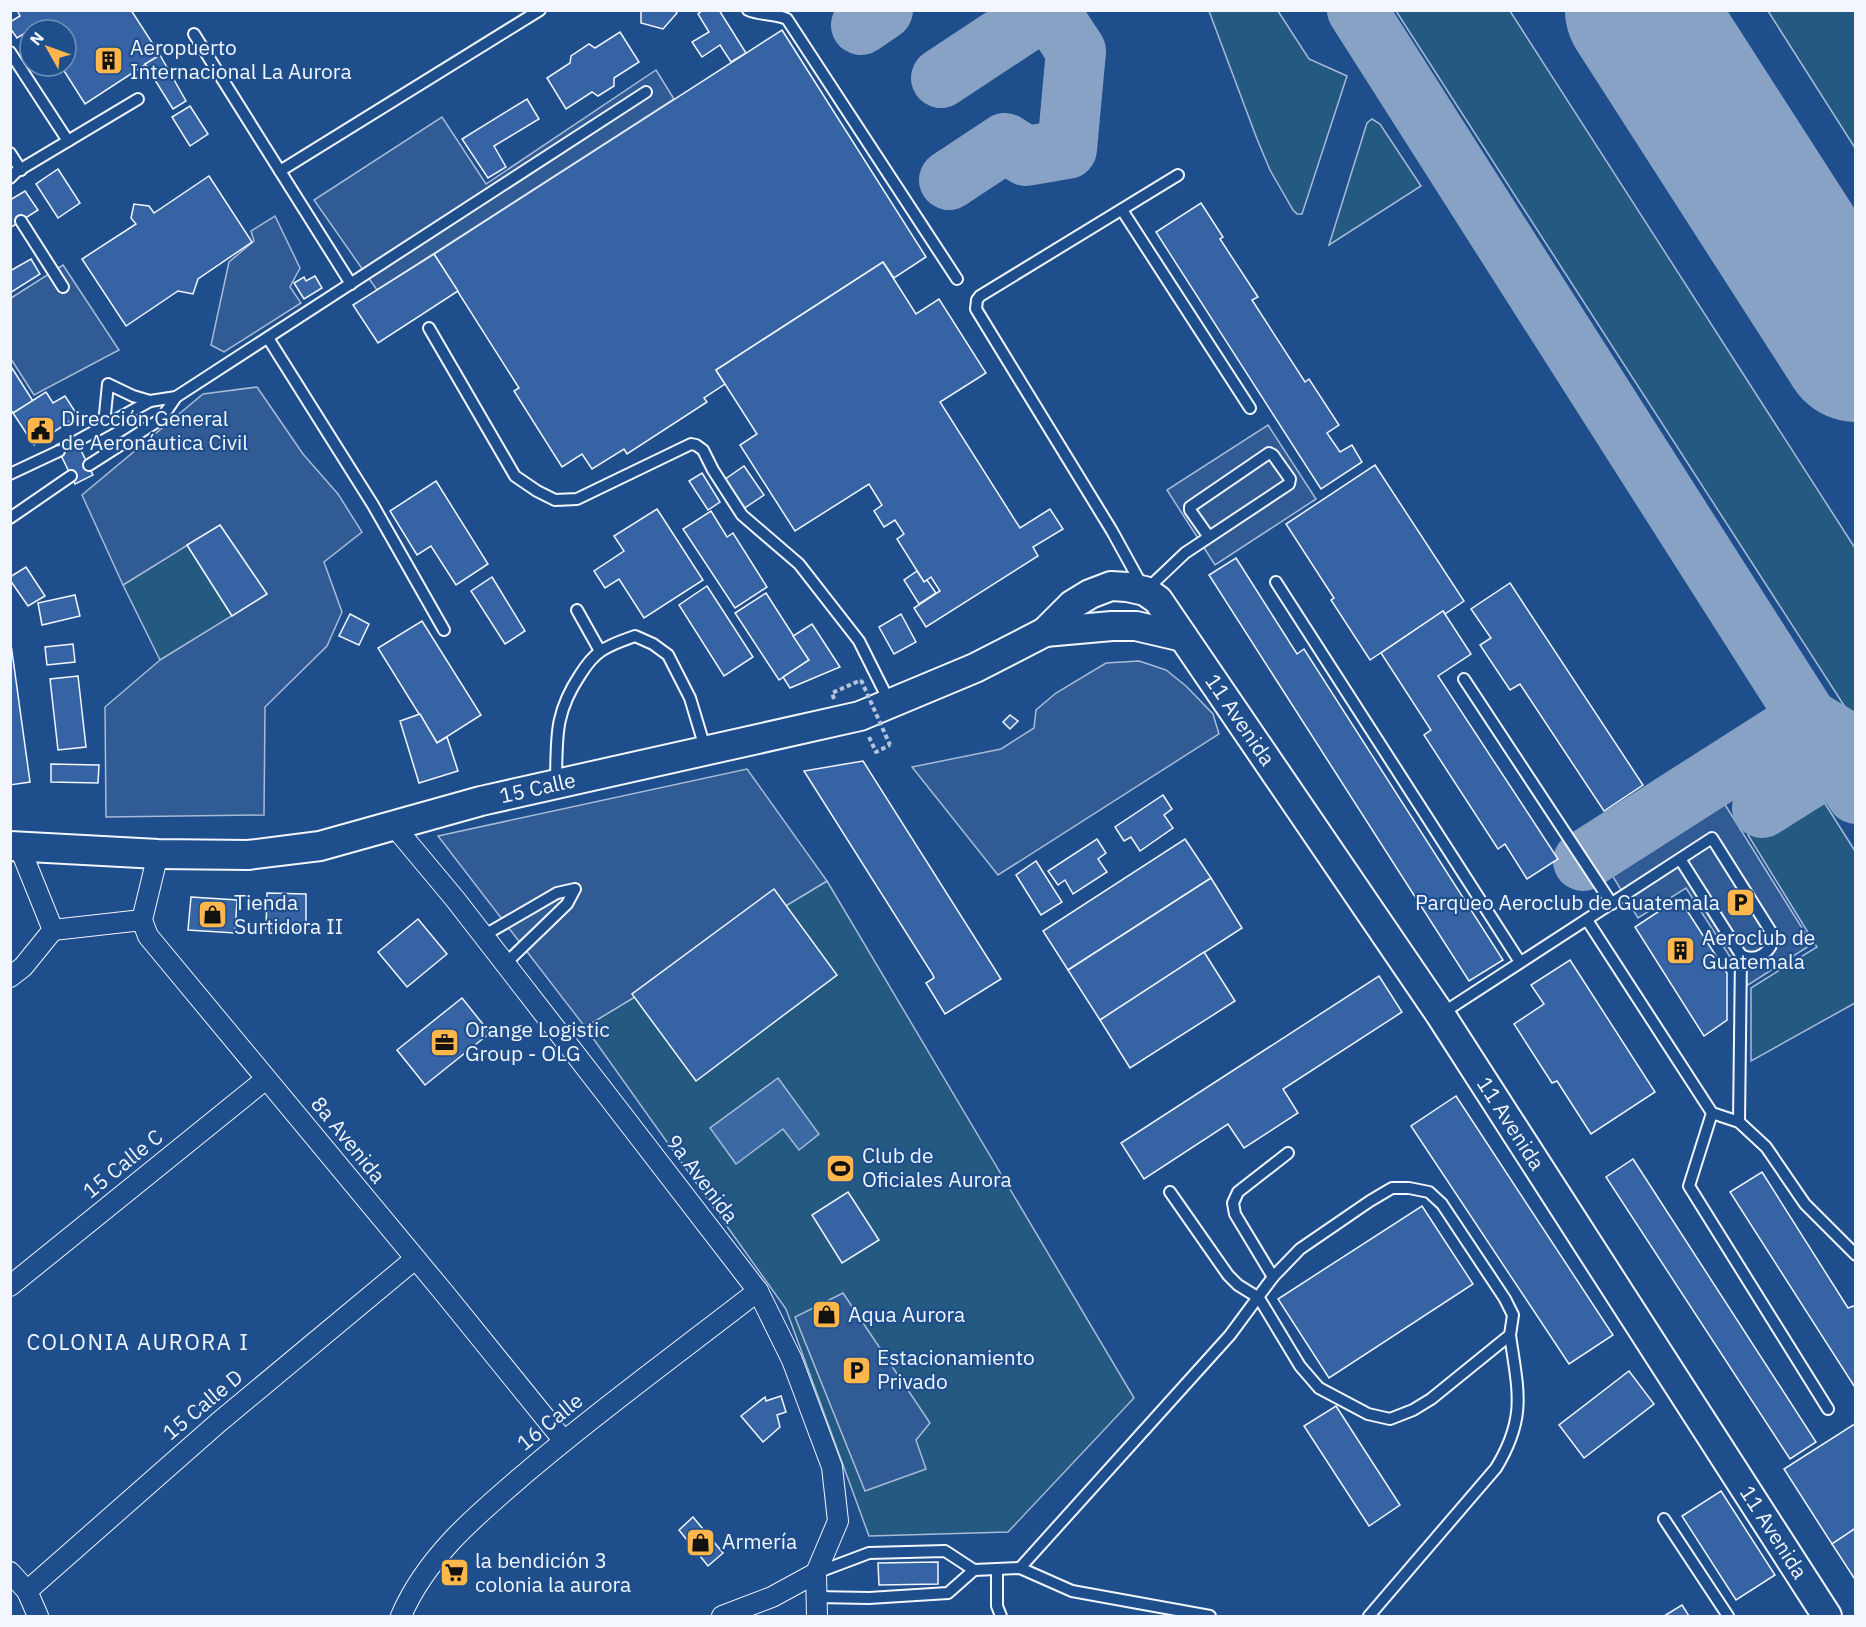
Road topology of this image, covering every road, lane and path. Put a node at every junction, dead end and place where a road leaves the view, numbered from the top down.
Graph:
1 (540, 10) edge
2 (748, 10) edge
3 (194, 34) dead end
4 (10, 52) edge
5 (646, 92) dead end
6 (138, 99) dead end
7 (68, 141) junction
8 (10, 153) edge
9 (21, 170) junction
10 (280, 171) junction
11 (1178, 175) dead end
12 (10, 178) edge
13 (1122, 210) junction
14 (21, 221) dead end
15 (957, 279) dead end
16 (351, 284) junction
17 (63, 287) dead end
18 (429, 328) dead end
19 (268, 338) junction
20 (176, 398) junction
21 (150, 401) junction
22 (1250, 408) dead end
23 (100, 428) junction
24 (77, 441) dead end
25 (59, 451) dead end
26 (89, 465) dead end
27 (10, 474) edge
28 (71, 476) dead end
29 (10, 518) edge
30 (1209, 537) junction
31 (1276, 582) dead end
32 (1145, 591) junction
33 (577, 610) dead end
34 (444, 630) dead end
35 (1045, 632) junction
36 (1184, 637) junction
37 (600, 651) junction
38 (1464, 679) dead end
39 (832, 693) dead end
40 (891, 705) junction
41 (706, 752) junction
42 (876, 752) dead end
43 (556, 785) junction
44 (394, 826) junction
45 (15, 846) edge
46 (158, 854) junction
47 (1680, 859) junction
48 (1611, 904) junction
49 (142, 920) junction
50 (1587, 920) junction
51 (53, 930) junction
52 (483, 936) junction
53 (1741, 955) junction
54 (1520, 962) junction
55 (505, 964) junction
56 (10, 977) edge
57 (1440, 1014) junction
58 (266, 1079) junction
59 (1712, 1113) junction
60 (1739, 1122) junction
61 (1288, 1153) dead end
62 (1170, 1192) dead end
63 (1856, 1255) edge
64 (415, 1259) junction
65 (1273, 1277) junction
66 (10, 1286) edge
67 (758, 1291) junction
68 (1259, 1298) junction
69 (1510, 1335) junction
70 (1828, 1409) dead end
71 (564, 1441) junction
72 (1664, 1519) dead end
73 (1020, 1568) junction
74 (997, 1569) junction
75 (974, 1570) junction
76 (10, 1572) edge
77 (816, 1573) junction
78 (27, 1591) junction
79 (772, 1597) junction
80 (816, 1607) edge
81 (38, 1617) edge
82 (401, 1617) edge
83 (723, 1617) edge
84 (1001, 1617) edge
85 (1210, 1617) edge
86 (1369, 1617) edge
87 (1728, 1617) edge
88 (1827, 1617) edge

1 - 10 lane
2 - 15 lane
3 - 10 lane
4 - 7 lane
5 - 16 lane
6 - 7 lane
7 - 9 lane
8 - 9 lane
9 - 12 lane
10 - 16 lane
11 - 13 lane
13 - 22 lane
13 - 32 lane
14 - 17 lane
16 - 19 lane
18 - 40 lane
19 - 20 lane
19 - 34 lane
20 - 21 lane
20 - 26 lane
21 - 23 lane
21 - 23 lane
23 - 24 lane
25 - 27 lane
28 - 29 lane
30 - 30 lane
30 - 32 lane
31 - 54 lane
32 - 35 main road
32 - 36 main road, 11 Avenida
33 - 37 lane
35 - 36 main road
35 - 40 main road, 15 Calle
36 - 57 main road, 11 Avenida
37 - 41 lane
37 - 43 lane
38 - 48 lane
39 - 42 path, bridge
40 - 41 main road, 15 Calle
41 - 43 main road, 15 Calle
43 - 44 main road, 15 Calle
44 - 46 main road, 15 Calle
44 - 52 street, 9a Avenida
45 - 46 main road, 15 Calle
45 - 51 street
46 - 49 street
47 - 48 lane
47 - 53 lane
47 - 53 lane
48 - 50 lane
49 - 51 street
49 - 58 street, 8a Avenida
50 - 54 lane
50 - 59 lane
51 - 56 street
52 - 55 street, 9a Avenida
52 - 55 lane
53 - 60 lane
54 - 57 lane
55 - 67 street, 9a Avenida
57 - 88 main road, 11 Avenida
58 - 64 street, 8a Avenida
58 - 66 street, 15 Calle C
59 - 60 lane
59 - 70 lane
60 - 63 lane
61 - 65 lane
62 - 68 lane
64 - 71 street, 8a Avenida
64 - 78 street, 15 Calle D
65 - 68 lane
65 - 69 lane
67 - 71 street, 16 Calle
67 - 77 street, 9a Avenida
68 - 69 lane
68 - 73 lane
69 - 86 lane
71 - 82 street, 16 Calle
72 - 87 lane
73 - 74 lane
73 - 85 lane
74 - 75 lane
74 - 84 lane
75 - 77 lane
75 - 80 lane
76 - 78 street
77 - 79 street
77 - 80 street, 9a Avenida
78 - 81 street
79 - 80 street
79 - 83 street

